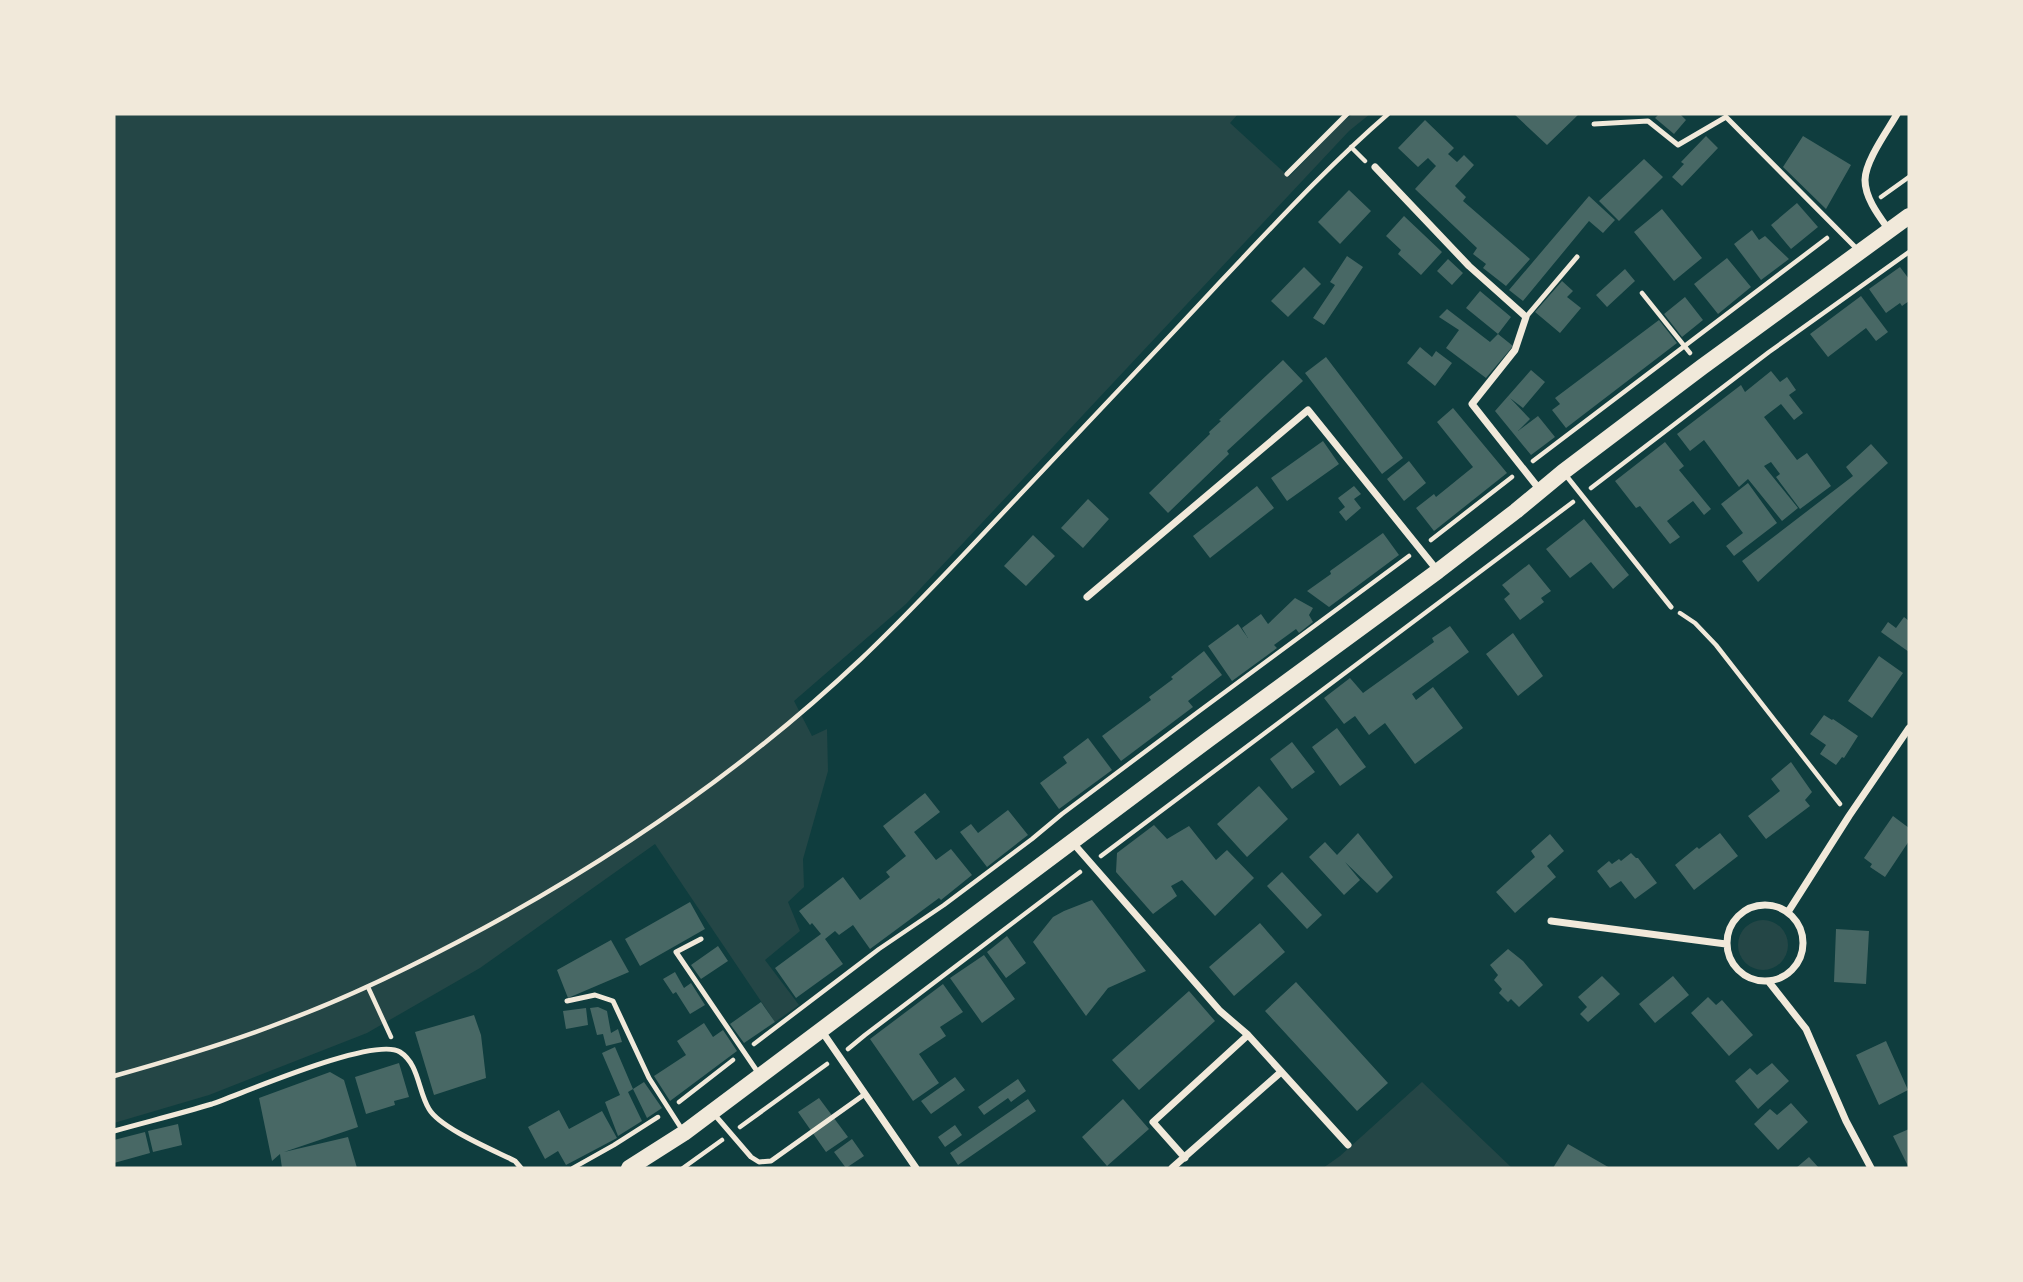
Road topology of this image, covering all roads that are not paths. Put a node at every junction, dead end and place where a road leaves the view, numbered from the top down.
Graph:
1 (1347, 114) edge
2 (1897, 114) edge
3 (1594, 124) dead end
4 (1374, 167) dead end
5 (1287, 174) dead end
6 (1909, 216) edge
7 (1889, 230) junction
8 (1859, 252) junction
9 (1577, 257) dead end
10 (1526, 317) junction
11 (1563, 472) junction
12 (1540, 490) junction
13 (1438, 571) junction
14 (1087, 597) dead end
15 (1671, 607) road end
16 (1909, 728) edge
17 (1072, 842) junction
18 (1788, 912) junction
19 (1552, 921) dead end
20 (701, 939) dead end
21 (1726, 944) junction
22 (1769, 982) junction
23 (567, 1001) dead end
24 (821, 1030) junction
25 (1248, 1035) junction
26 (1281, 1072) junction
27 (760, 1075) junction
28 (865, 1094) junction
29 (712, 1111) junction
30 (114, 1131) edge
31 (684, 1133) junction
32 (1348, 1145) dead end
33 (1185, 1158) junction
34 (639, 1166) edge
35 (522, 1168) edge
36 (916, 1168) edge
37 (1172, 1168) edge
38 (1871, 1168) edge

1 - 5 lane
2 - 7 street
3 - 8 lane
4 - 10 street
6 - 7 main road
7 - 8 main road
8 - 11 main road
9 - 10 lane
10 - 12 street
11 - 12 main road
11 - 15 lane
12 - 13 main road
13 - 14 street
13 - 17 main road
16 - 18 street
17 - 24 main road
17 - 25 street
18 - 21 street
18 - 22 street
19 - 21 street
20 - 27 lane
21 - 22 street
22 - 38 street
23 - 31 lane
24 - 27 main road
24 - 28 street
25 - 26 street
25 - 33 street
26 - 32 street
26 - 33 street
27 - 29 main road
28 - 29 lane
28 - 36 street
29 - 31 main road
30 - 35 lane
31 - 34 main road
33 - 37 street

